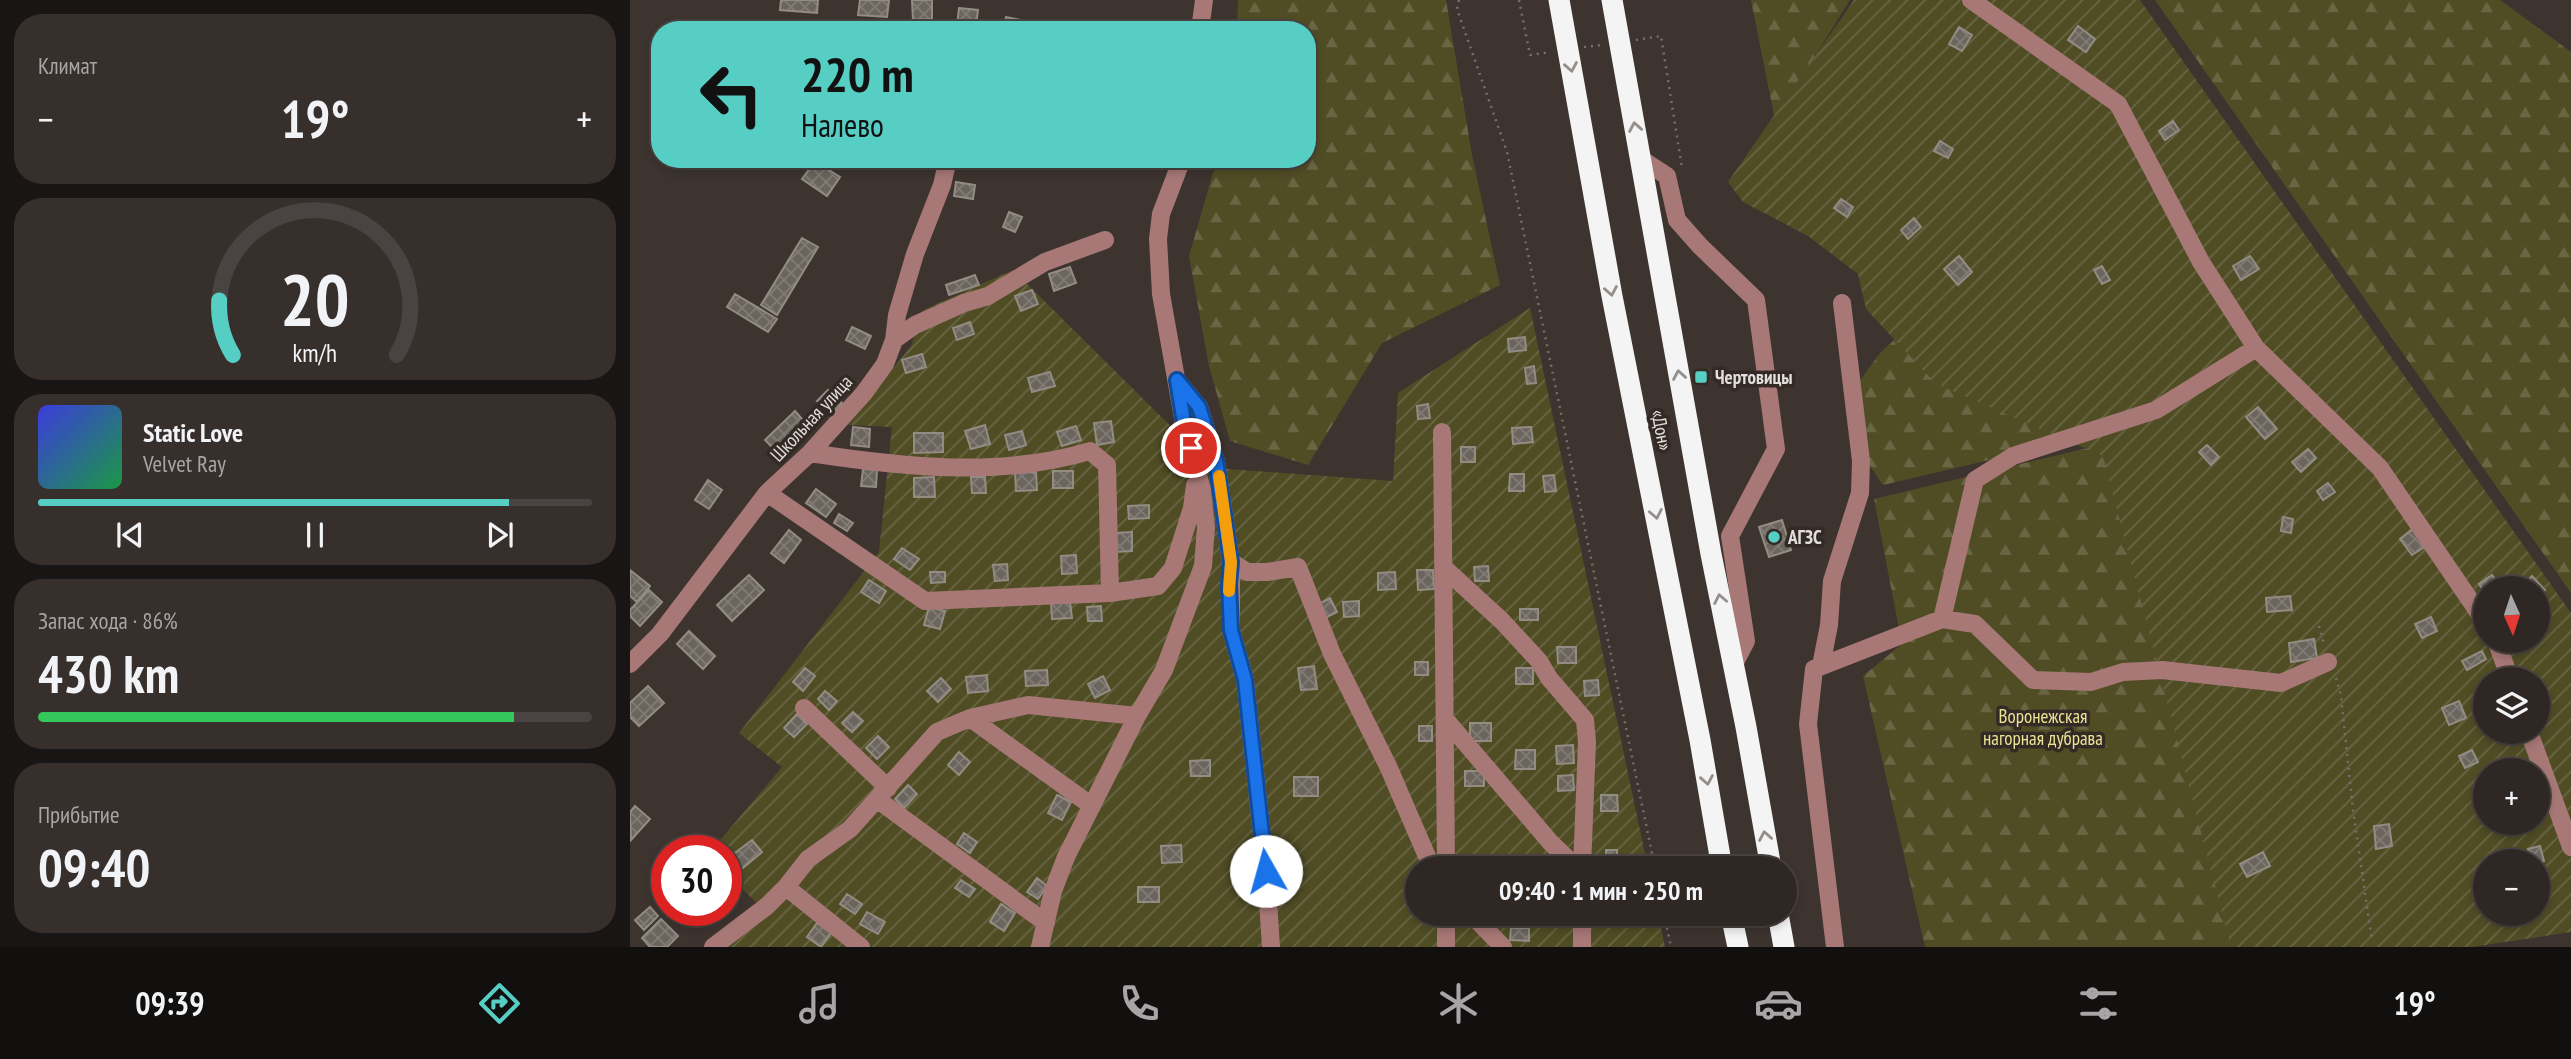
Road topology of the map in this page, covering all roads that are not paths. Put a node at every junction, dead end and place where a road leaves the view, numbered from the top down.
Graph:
1 (1203, 0) edge
2 (1559, 0) edge
3 (1612, 0) edge
4 (1970, 0) edge
5 (1201, 21) edge
6 (1641, 159) junction
7 (946, 168) edge
8 (1179, 168) edge
9 (1105, 240) dead end
10 (1842, 303) dead end
11 (894, 340) junction
12 (2256, 348) junction
13 (1177, 380) junction
14 (1442, 432) dead end
15 (810, 453) junction
16 (1198, 468) junction
17 (767, 493) junction
18 (1231, 562) junction
19 (1443, 567) junction
20 (1110, 593) junction
21 (2473, 604) edge
22 (1942, 619) junction
23 (2329, 662) road end
24 (630, 664) edge
25 (1733, 666) junction
26 (1821, 666) junction
27 (803, 708) dead end
28 (1137, 716) junction
29 (970, 718) junction
30 (1444, 719) junction
31 (2533, 744) edge
32 (883, 794) junction
33 (1092, 806) junction
34 (2571, 847) edge
35 (1427, 856) edge
36 (1446, 856) edge
37 (1566, 856) edge
38 (1581, 856) edge
39 (1720, 856) edge
40 (1769, 856) edge
41 (786, 887) junction
42 (1046, 923) junction
43 (1446, 926) edge
44 (1483, 926) edge
45 (1582, 926) edge
46 (1734, 926) edge
47 (1781, 926) edge
48 (713, 947) edge
49 (861, 947) edge
50 (1040, 947) edge
51 (1271, 947) edge
52 (1446, 947) edge
53 (1503, 947) edge
54 (1582, 947) edge
55 (1738, 947) edge
56 (1784, 947) edge
57 (1835, 947) edge

1 - 5 street
2 -> 39 highway, «Дон»
6 -> 3 highway, «Дон»
4 - 12 street
25 -> 6 highway, «Дон»
6 - 25 street
7 - 11 street, Школьная улица
8 - 13 street
9 - 11 street
10 - 26 street
11 - 15 street, Школьная улица
12 - 21 street
12 - 22 street
13 - 16 street
13 - 18 street
14 - 19 street
15 - 17 street, Школьная улица
15 - 20 street
16 - 20 street
16 - 28 street
17 - 20 street
17 - 24 street, Школьная улица
18 - 35 street
18 - 51 street
19 - 30 street
19 - 38 street
22 - 23 street
22 - 26 street
40 -> 25 highway, «Дон»
26 - 57 street
27 - 32 street
28 - 29 street
28 - 33 street
29 - 32 street
29 - 33 street
30 - 36 street
30 - 37 street
31 - 34 street
32 - 41 street
32 - 42 street
33 - 42 street
41 - 48 street
41 - 49 street
42 - 50 street
43 - 52 street
44 - 53 street
45 - 54 street
46 - 55 highway
47 - 56 highway

